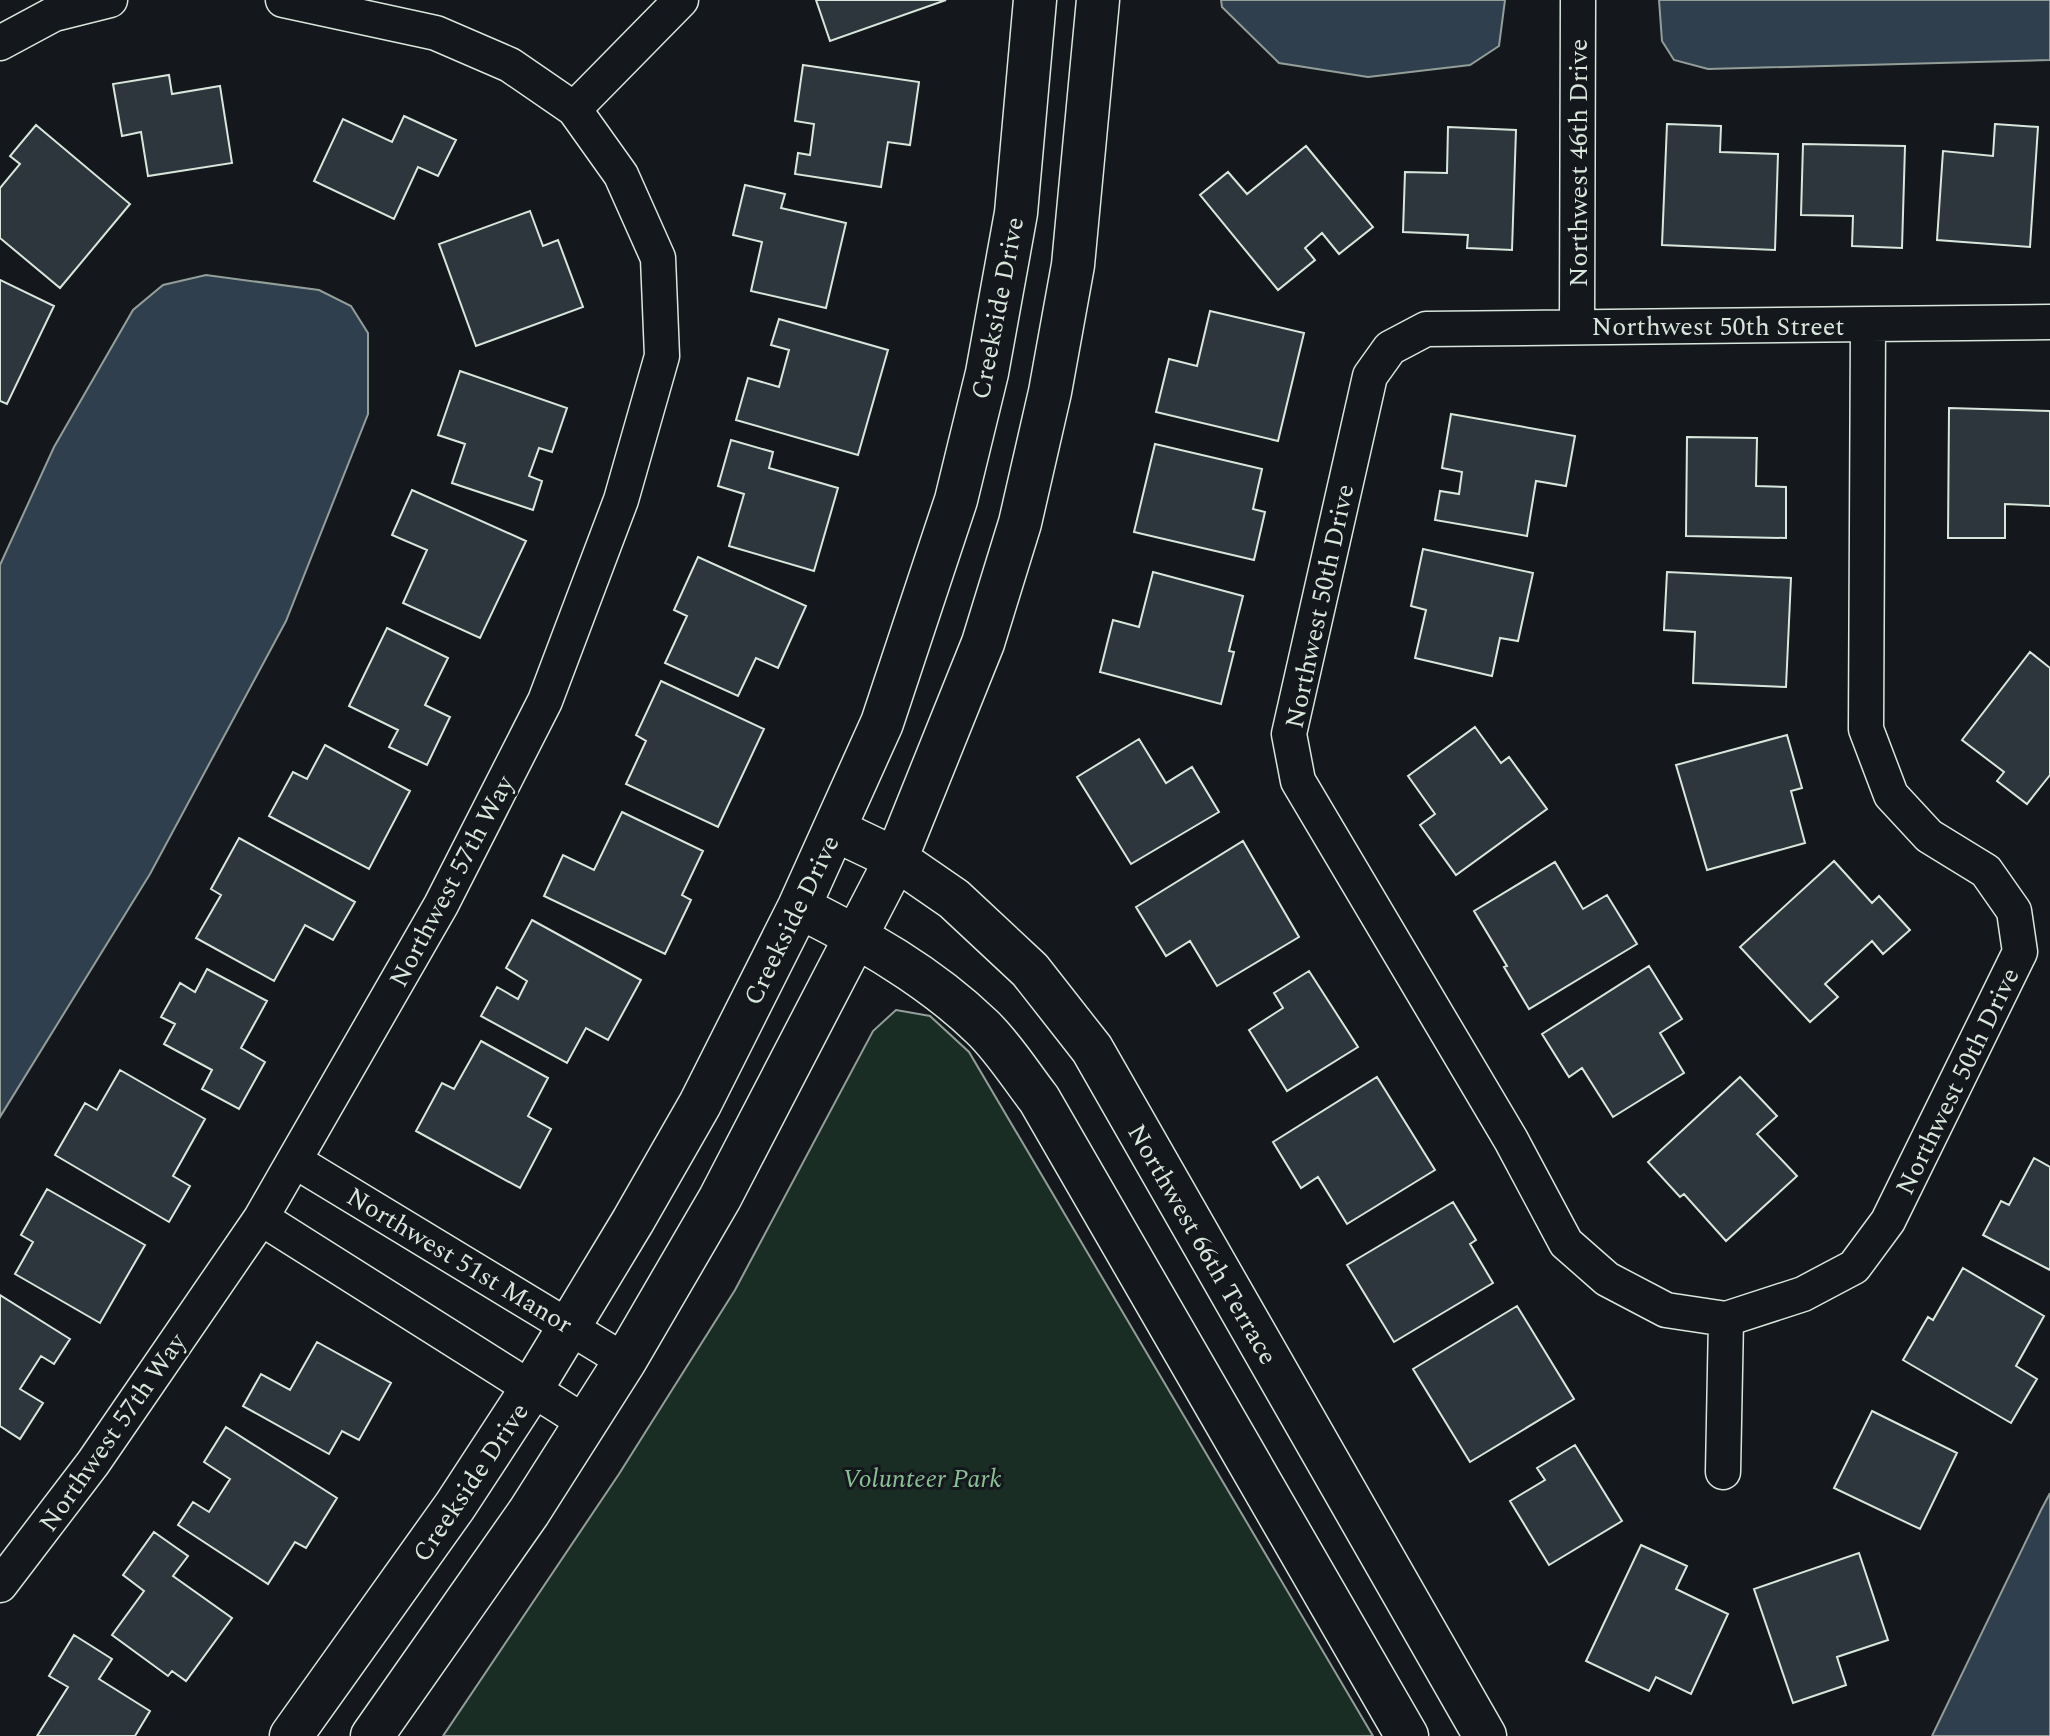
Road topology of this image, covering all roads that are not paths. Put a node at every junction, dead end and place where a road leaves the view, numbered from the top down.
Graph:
1 (110, 0) edge
2 (283, 0) edge
3 (681, 0) edge
4 (1035, 0) edge
5 (1098, 0) edge
6 (1578, 0) edge
7 (0, 43) edge
8 (574, 109) junction
9 (2050, 322) edge
10 (1868, 325) junction
11 (1577, 327) junction
12 (1390, 348) joint
13 (835, 830) junction
14 (896, 859) junction
15 (799, 907) junction
16 (858, 937) junction
17 (295, 1161) junction
18 (261, 1218) junction
19 (1726, 1319) junction
20 (569, 1325) junction
21 (625, 1361) junction
22 (532, 1388) junction
23 (586, 1423) junction
24 (1723, 1472) dead end
25 (0, 1585) edge
26 (291, 1736) edge
27 (372, 1736) edge
28 (1407, 1736) edge
29 (1485, 1736) edge

1 - 7 street
2 - 8 street, Northwest 57th Way
3 - 8 street
4 - 13 street, Creekside Drive
5 - 14 street
6 - 11 street, Northwest 46th Drive
8 - 17 street, Northwest 57th Way
9 - 10 street, Northwest 50th Street
10 - 11 street, Northwest 50th Street
10 - 19 street, Northwest 50th Drive
11 - 12 street, Northwest 50th Street
12 - 19 street, Northwest 50th Drive
13 - 14 street, Northwest 66th Terrace
13 - 15 street, Creekside Drive
14 - 16 street
14 - 29 street, Northwest 66th Terrace
15 - 16 street
15 - 20 street, Creekside Drive
16 - 21 street
16 - 28 street
17 - 18 street, Northwest 57th Way
17 - 20 street, Northwest 51st Manor
18 - 22 street
18 - 25 street, Northwest 57th Way
19 - 24 street
20 - 21 street, Northwest 51st Manor
20 - 22 street, Creekside Drive
21 - 23 street
22 - 23 street
22 - 26 street, Creekside Drive
23 - 27 street

